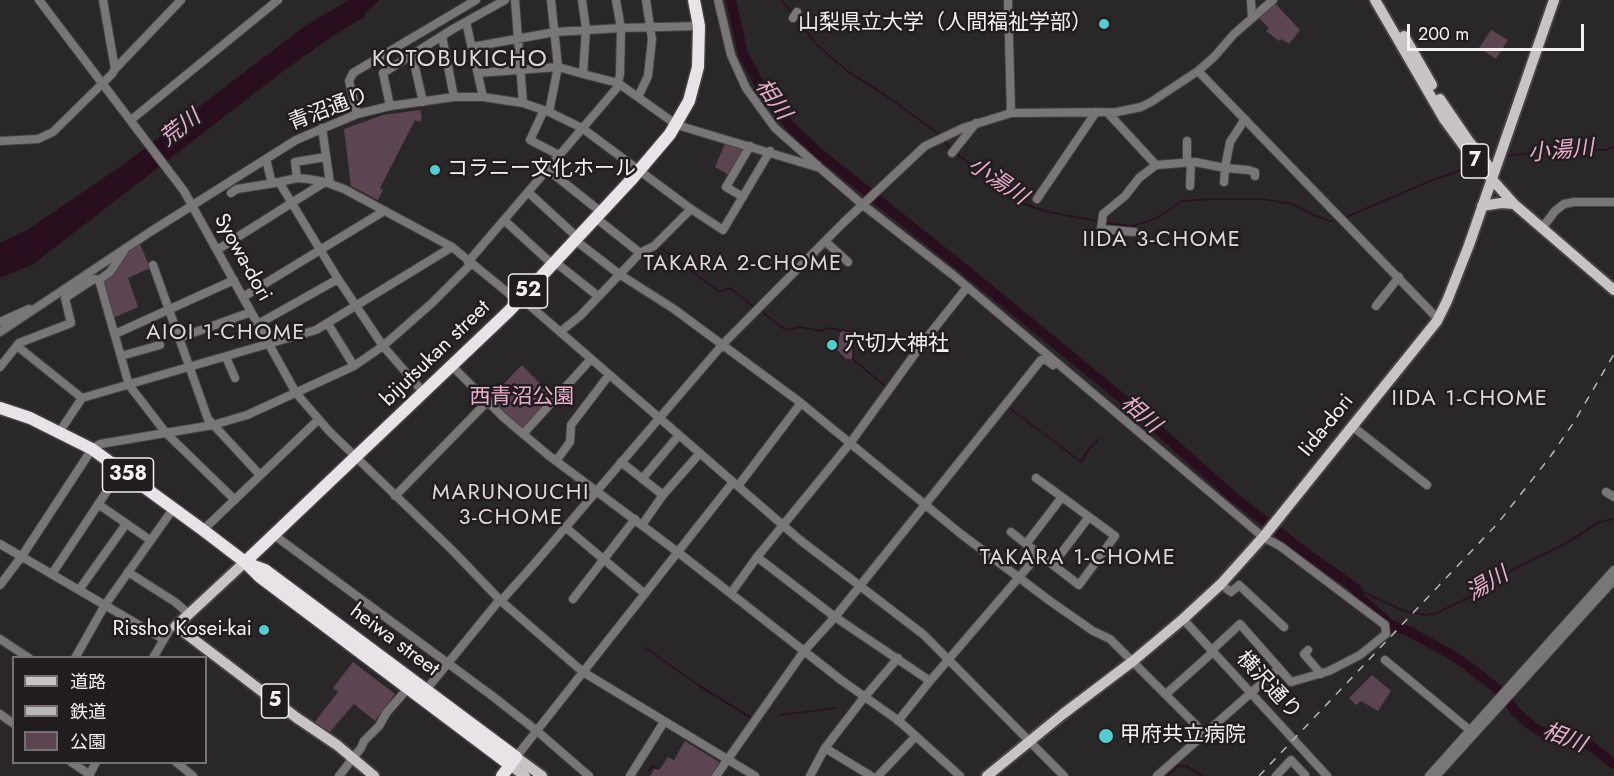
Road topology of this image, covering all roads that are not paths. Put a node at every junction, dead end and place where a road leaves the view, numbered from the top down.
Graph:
1 (39, 0) edge
2 (104, 0) edge
3 (181, 0) edge
4 (278, 0) edge
5 (476, 0) edge
6 (505, 0) edge
7 (514, 0) edge
8 (551, 0) edge
9 (582, 0) edge
10 (616, 0) edge
11 (646, 0) edge
12 (694, 0) edge
13 (718, 0) edge
14 (1008, 0) edge
15 (1251, 0) edge
16 (1273, 0) edge
17 (1375, 0) edge
18 (1382, 0) edge
19 (1554, 0) edge
20 (1252, 18) junction
21 (466, 22) junction
22 (699, 26) junction
23 (651, 27) junction
24 (621, 28) junction
25 (586, 29) junction
26 (555, 32) junction
27 (442, 36) junction
28 (518, 38) junction
29 (472, 47) junction
30 (412, 54) junction
31 (558, 67) junction
32 (115, 69) junction
33 (520, 69) junction
34 (1198, 70) junction
35 (478, 73) junction
36 (583, 74) junction
37 (102, 83) junction
38 (618, 83) junction
39 (483, 97) junction
40 (454, 98) junction
41 (638, 98) junction
42 (423, 102) junction
43 (523, 103) junction
44 (390, 106) junction
45 (546, 111) junction
46 (1096, 112) junction
47 (1108, 112) junction
48 (1011, 113) junction
49 (357, 114) junction
50 (1245, 119) junction
51 (130, 120) junction
52 (976, 123) junction
53 (677, 125) junction
54 (322, 128) junction
55 (582, 128) junction
56 (0, 141) edge
57 (1187, 141) dead end
58 (750, 146) junction
59 (770, 151) junction
60 (953, 152) dead end
61 (559, 155) junction
62 (326, 157) junction
63 (266, 159) junction
64 (1189, 162) junction
65 (1156, 165) junction
66 (820, 168) junction
67 (1225, 168) junction
68 (547, 169) junction
69 (639, 171) junction
70 (1255, 176) dead end
71 (1493, 176) junction
72 (297, 178) junction
73 (277, 182) junction
74 (328, 182) junction
75 (1224, 182) dead end
76 (1190, 186) dead end
77 (528, 192) junction
78 (231, 193) dead end
79 (743, 197) junction
80 (1037, 199) dead end
81 (1614, 202) edge
82 (293, 204) junction
83 (1514, 204) junction
84 (192, 205) junction
85 (863, 205) junction
86 (1482, 206) junction
87 (691, 209) junction
88 (384, 211) junction
89 (599, 215) junction
90 (504, 220) junction
91 (1543, 224) junction
92 (1134, 232) dead end
93 (576, 239) junction
94 (825, 241) junction
95 (452, 247) junction
96 (127, 248) junction
97 (320, 248) junction
98 (217, 250) junction
99 (640, 253) junction
100 (848, 262) dead end
101 (469, 263) junction
102 (554, 263) junction
103 (153, 265) dead end
104 (619, 274) junction
105 (1399, 277) junction
106 (338, 279) junction
107 (99, 280) junction
108 (234, 280) junction
109 (1614, 281) edge
110 (1614, 290) edge
111 (964, 291) dead end
112 (598, 296) junction
113 (243, 297) junction
114 (520, 300) junction
115 (44, 302) junction
116 (1376, 306) dead end
117 (357, 307) junction
118 (169, 310) junction
119 (251, 312) junction
120 (1438, 319) junction
121 (0, 322) edge
122 (258, 324) junction
123 (328, 324) junction
124 (0, 332) edge
125 (560, 332) junction
126 (115, 334) junction
127 (179, 338) junction
128 (268, 344) junction
129 (160, 345) dead end
130 (723, 345) junction
131 (17, 346) junction
132 (382, 346) junction
133 (122, 356) junction
134 (226, 357) junction
135 (591, 359) junction
136 (354, 366) junction
137 (452, 366) junction
138 (0, 367) edge
139 (190, 368) junction
140 (609, 375) junction
141 (235, 378) dead end
142 (1077, 380) junction
143 (129, 385) junction
144 (423, 392) junction
145 (296, 393) junction
146 (82, 398) junction
147 (487, 402) junction
148 (801, 403) junction
149 (0, 408) edge
150 (659, 417) junction
151 (318, 420) junction
152 (213, 425) junction
153 (1353, 426) junction
154 (60, 431) junction
155 (166, 432) junction
156 (524, 434) junction
157 (679, 435) junction
158 (851, 442) junction
159 (92, 449) junction
160 (700, 453) junction
161 (354, 458) junction
162 (556, 461) junction
163 (621, 462) junction
164 (121, 470) junction
165 (260, 475) junction
166 (1036, 478) dead end
167 (642, 479) junction
168 (735, 484) junction
169 (1426, 485) dead end
170 (596, 491) junction
171 (1606, 492) dead end
172 (663, 495) junction
173 (395, 496) junction
174 (1062, 497) junction
175 (1614, 497) edge
176 (235, 500) junction
177 (98, 504) junction
178 (925, 505) junction
179 (173, 508) junction
180 (1089, 517) junction
181 (638, 522) junction
182 (126, 524) junction
183 (783, 525) junction
184 (565, 527) junction
185 (203, 530) junction
186 (1011, 532) dead end
187 (274, 535) junction
188 (1263, 536) junction
189 (150, 540) junction
190 (0, 544) edge
191 (1026, 544) junction
192 (679, 553) junction
193 (1039, 554) junction
194 (22, 556) junction
195 (757, 557) junction
196 (604, 560) junction
197 (245, 562) junction
198 (1053, 564) junction
199 (1614, 570) edge
200 (128, 572) junction
201 (52, 574) junction
202 (1018, 577) junction
203 (1614, 580) edge
204 (1221, 584) junction
205 (0, 585) edge
206 (859, 585) junction
207 (79, 590) junction
208 (731, 593) junction
209 (645, 594) junction
210 (573, 598) dead end
211 (501, 602) junction
212 (105, 605) junction
213 (189, 614) junction
214 (835, 617) junction
215 (1183, 619) junction
216 (176, 626) junction
217 (1284, 627) dead end
218 (0, 639) edge
219 (163, 639) junction
220 (1308, 650) dead end
221 (804, 651) junction
222 (1212, 652) junction
223 (26, 656) edge
224 (76, 656) edge
225 (154, 656) edge
226 (898, 658) junction
227 (949, 660) junction
228 (1385, 660) dead end
229 (1133, 661) junction
230 (448, 663) junction
231 (1279, 668) junction
232 (583, 672) junction
233 (1321, 674) junction
234 (930, 681) junction
235 (411, 685) junction
236 (426, 690) junction
237 (1510, 690) junction
238 (1166, 694) junction
239 (1251, 694) junction
240 (865, 697) junction
241 (898, 721) junction
242 (664, 722) junction
243 (537, 731) junction
244 (1472, 732) junction
245 (1206, 734) junction
246 (916, 736) junction
247 (1030, 742) junction
248 (825, 748) junction
249 (353, 759) junction
250 (727, 760) junction
251 (513, 761) junction
252 (74, 764) edge
253 (178, 764) edge
254 (89, 775) edge
255 (193, 776) edge
256 (339, 776) edge
257 (374, 776) edge
258 (502, 776) edge
259 (525, 776) edge
260 (542, 776) edge
261 (589, 776) edge
262 (630, 776) edge
263 (716, 776) edge
264 (755, 776) edge
265 (810, 776) edge
266 (872, 776) edge
267 (878, 776) edge
268 (960, 776) edge
269 (987, 776) edge
270 (1064, 776) edge
271 (1157, 776) edge
272 (1276, 776) edge
273 (1305, 776) edge
274 (1327, 776) edge
275 (1429, 776) edge
276 (1436, 776) edge

1 - 37 street
2 - 32 street
3 - 32 street
4 - 51 street
5 - 49 street
6 - 21 street
7 - 28 street
8 - 26 street
9 - 25 street
10 - 24 street
11 - 23 street
12 - 22 highway, bijutsukan street / 52
13 - 66 street
14 - 48 street
15 - 20 street
16 - 20 street
17 - 71 main road, 7
18 - 71 main road, 7
19 - 71 main road, Iida-dori
20 - 34 street
21 - 27 street
21 - 29 street
22 - 23 street
22 - 53 highway, bijutsukan street / 52
23 - 24 street
23 - 41 street
24 - 25 street
24 - 38 street
25 - 26 street
25 - 36 street
26 - 28 street
26 - 31 street
27 - 30 street
27 - 40 street
28 - 29 street
28 - 33 street
29 - 35 street
30 - 42 street
30 - 44 street
31 - 33 street
31 - 36 street
31 - 45 street
32 - 37 street
33 - 35 street
33 - 43 street
34 - 47 street
34 - 50 street
35 - 39 street
36 - 38 street
37 - 51 street
37 - 56 street
38 - 41 street
38 - 55 street
39 - 40 street, 青沼通り
39 - 43 street, 青沼通り
40 - 42 street, 青沼通り
41 - 53 street
42 - 44 street, 青沼通り
43 - 45 street, 青沼通り
44 - 49 street, 青沼通り
45 - 55 street, 青沼通り
45 - 61 street
46 - 47 street
46 - 48 street
46 - 80 street
47 - 65 street
48 - 52 street
49 - 54 street, 青沼通り
50 - 67 street
50 - 105 street
51 - 84 street, Syowa-dori
52 - 60 street
52 - 85 street
53 - 58 street
53 - 69 highway, bijutsukan street / 52
54 - 62 street
54 - 63 street, 青沼通り
55 - 61 street
55 - 69 street, 青沼通り
57 - 64 street
58 - 59 street
58 - 79 street
59 - 66 street
59 - 79 street
61 - 68 street
62 - 72 street
62 - 74 street
63 - 73 street
63 - 84 street, 青沼通り
64 - 65 street
64 - 67 street
64 - 76 street
65 - 92 street
66 - 85 street
67 - 70 street
67 - 75 street
68 - 77 street
68 - 89 street
69 - 87 street, 青沼通り
69 - 89 highway, bijutsukan street / 52
71 - 83 main road, 7
71 - 86 main road, Iida-dori
71 - 91 main road, 7
72 - 73 street
72 - 74 street
73 - 78 street
73 - 82 street
74 - 82 street
74 - 88 street
77 - 90 street
77 - 93 street
79 - 87 street, 青沼通り
81 - 91 street
82 - 97 street
82 - 98 street
83 - 86 main road
83 - 91 main road, 7
84 - 96 street, 青沼通り
84 - 98 street, Syowa-dori
85 - 94 street
85 - 142 street
86 - 120 main road, Iida-dori
87 - 99 street
88 - 95 street
88 - 97 street
89 - 93 highway, bijutsukan street / 52
89 - 99 street
90 - 101 street
90 - 102 street
91 - 109 main road, 7
91 - 110 main road, 7
93 - 102 highway, bijutsukan street / 52
93 - 104 street
94 - 100 street
94 - 130 street
95 - 101 street
95 - 117 street
96 - 107 street
96 - 115 street, 青沼通り
97 - 106 street
97 - 113 street
98 - 108 street, Syowa-dori
99 - 104 street
101 - 114 street
101 - 132 street
102 - 112 street
102 - 114 highway, bijutsukan street / 52
103 - 118 street
104 - 112 street
104 - 130 street
105 - 116 street
105 - 120 street
106 - 117 street
106 - 122 street
107 - 126 street
107 - 131 street
108 - 113 street, Syowa-dori
108 - 118 street
111 - 158 street
112 - 125 street
113 - 119 street, Syowa-dori
114 - 125 street
114 - 137 highway, bijutsukan street / 52
115 - 121 street
115 - 124 street, 青沼通り
117 - 123 street
117 - 132 street
118 - 126 street
118 - 127 street
119 - 122 street, Syowa-dori
119 - 127 street
120 - 153 main road, Iida-dori
122 - 128 street, Syowa-dori
123 - 128 street
123 - 136 street
125 - 135 street
126 - 133 street
127 - 139 street
128 - 134 street
128 - 145 street, Syowa-dori
129 - 133 street
130 - 148 street
130 - 150 street
131 - 138 street
131 - 146 street
132 - 136 street
132 - 144 street
133 - 143 street
134 - 139 street
134 - 141 street
135 - 140 street
135 - 156 street
136 - 145 street
137 - 144 highway, bijutsukan street / 52
137 - 147 street
139 - 143 street
139 - 152 street
140 - 150 street
140 - 162 street
142 - 178 street
142 - 188 street
143 - 146 street
143 - 155 street
144 - 161 highway, bijutsukan street / 52
145 - 151 street, Syowa-dori
145 - 152 street
146 - 154 street
147 - 156 street
147 - 173 street
148 - 158 street
148 - 168 street
149 - 154 highway, heiwa street / 358
150 - 157 street
150 - 163 street
151 - 161 street, Syowa-dori
151 - 165 street
152 - 155 street
152 - 165 street
153 - 169 street
153 - 188 main road, Iida-dori
154 - 159 highway, heiwa street / 358
155 - 159 street
155 - 176 street
156 - 162 street
157 - 160 street
157 - 167 street
158 - 178 street
158 - 183 street
159 - 164 highway, heiwa street / 358
159 - 194 street
160 - 168 street
160 - 172 street
161 - 173 street, Syowa-dori
161 - 187 highway, bijutsukan street / 52
162 - 170 street
163 - 167 street
163 - 170 street
164 - 177 street
164 - 179 highway, heiwa street / 358
165 - 176 street
166 - 174 street
167 - 172 street
168 - 183 street
168 - 192 street
170 - 181 street
170 - 184 street
171 - 175 street
172 - 181 street
173 - 211 street, Syowa-dori
174 - 180 street
174 - 191 street
176 - 185 street
177 - 182 street
177 - 201 street
178 - 202 street
178 - 206 street
179 - 185 highway, heiwa street / 358
179 - 189 street
180 - 198 street
180 - 198 street
181 - 192 street
181 - 196 street
182 - 189 street
182 - 207 street
183 - 195 street
183 - 206 street
184 - 196 street
184 - 211 street
185 - 197 highway, heiwa street / 358
186 - 191 street
187 - 197 highway, bijutsukan street / 52
187 - 230 street
188 - 204 main road, Iida-dori
188 - 233 street
189 - 200 street
190 - 194 street
191 - 193 street
192 - 208 street
192 - 209 street
193 - 198 street
193 - 202 street
194 - 201 street
194 - 205 street
195 - 208 street
195 - 214 street
196 - 209 street
196 - 210 street
197 - 213 main road
197 - 235 highway, heiwa street
199 - 237 street
200 - 212 street
200 - 213 street
201 - 207 street
202 - 227 street
202 - 229 street
203 - 237 street
204 - 215 main road, Iida-dori
204 - 217 street
206 - 214 street
206 - 227 street
207 - 212 street
208 - 221 street
209 - 232 street
211 - 230 street
211 - 232 street, Syowa-dori
212 - 219 street
212 - 224 street
213 - 216 main road
214 - 221 street
214 - 226 street
215 - 222 street, 横沢通り
215 - 229 main road, Iida-dori
216 - 219 street
216 - 249 main road, 5
218 - 223 street
219 - 225 street
220 - 233 street
221 - 240 street
221 - 250 street
222 - 231 street
222 - 238 street
222 - 239 street, 横沢通り
226 - 234 street
226 - 240 street
227 - 234 street
227 - 247 street
228 - 244 street
229 - 238 street
229 - 247 main road, Iida-dori
230 - 236 street
230 - 243 street
231 - 233 street
231 - 239 street
232 - 242 street, Syowa-dori
232 - 243 street
234 - 241 street
235 - 236 highway, heiwa street
235 - 249 street
235 - 251 highway, heiwa street
236 - 251 highway, heiwa street
237 - 244 street
238 - 245 street
239 - 245 street
239 - 274 street, 横沢通り
240 - 241 street
240 - 248 street
241 - 246 street
242 - 250 street, Syowa-dori
242 - 262 street
243 - 251 street
243 - 261 street
244 - 275 street
244 - 276 street
245 - 271 street
246 - 267 street
246 - 268 street
247 - 269 main road, Iida-dori
247 - 270 street
248 - 265 street
248 - 266 street
249 - 256 street
249 - 257 main road, 5
250 - 263 street
250 - 264 street, Syowa-dori
251 - 258 highway
251 - 259 main road
251 - 260 main road
252 - 254 street
253 - 255 street
272 - 273 street

